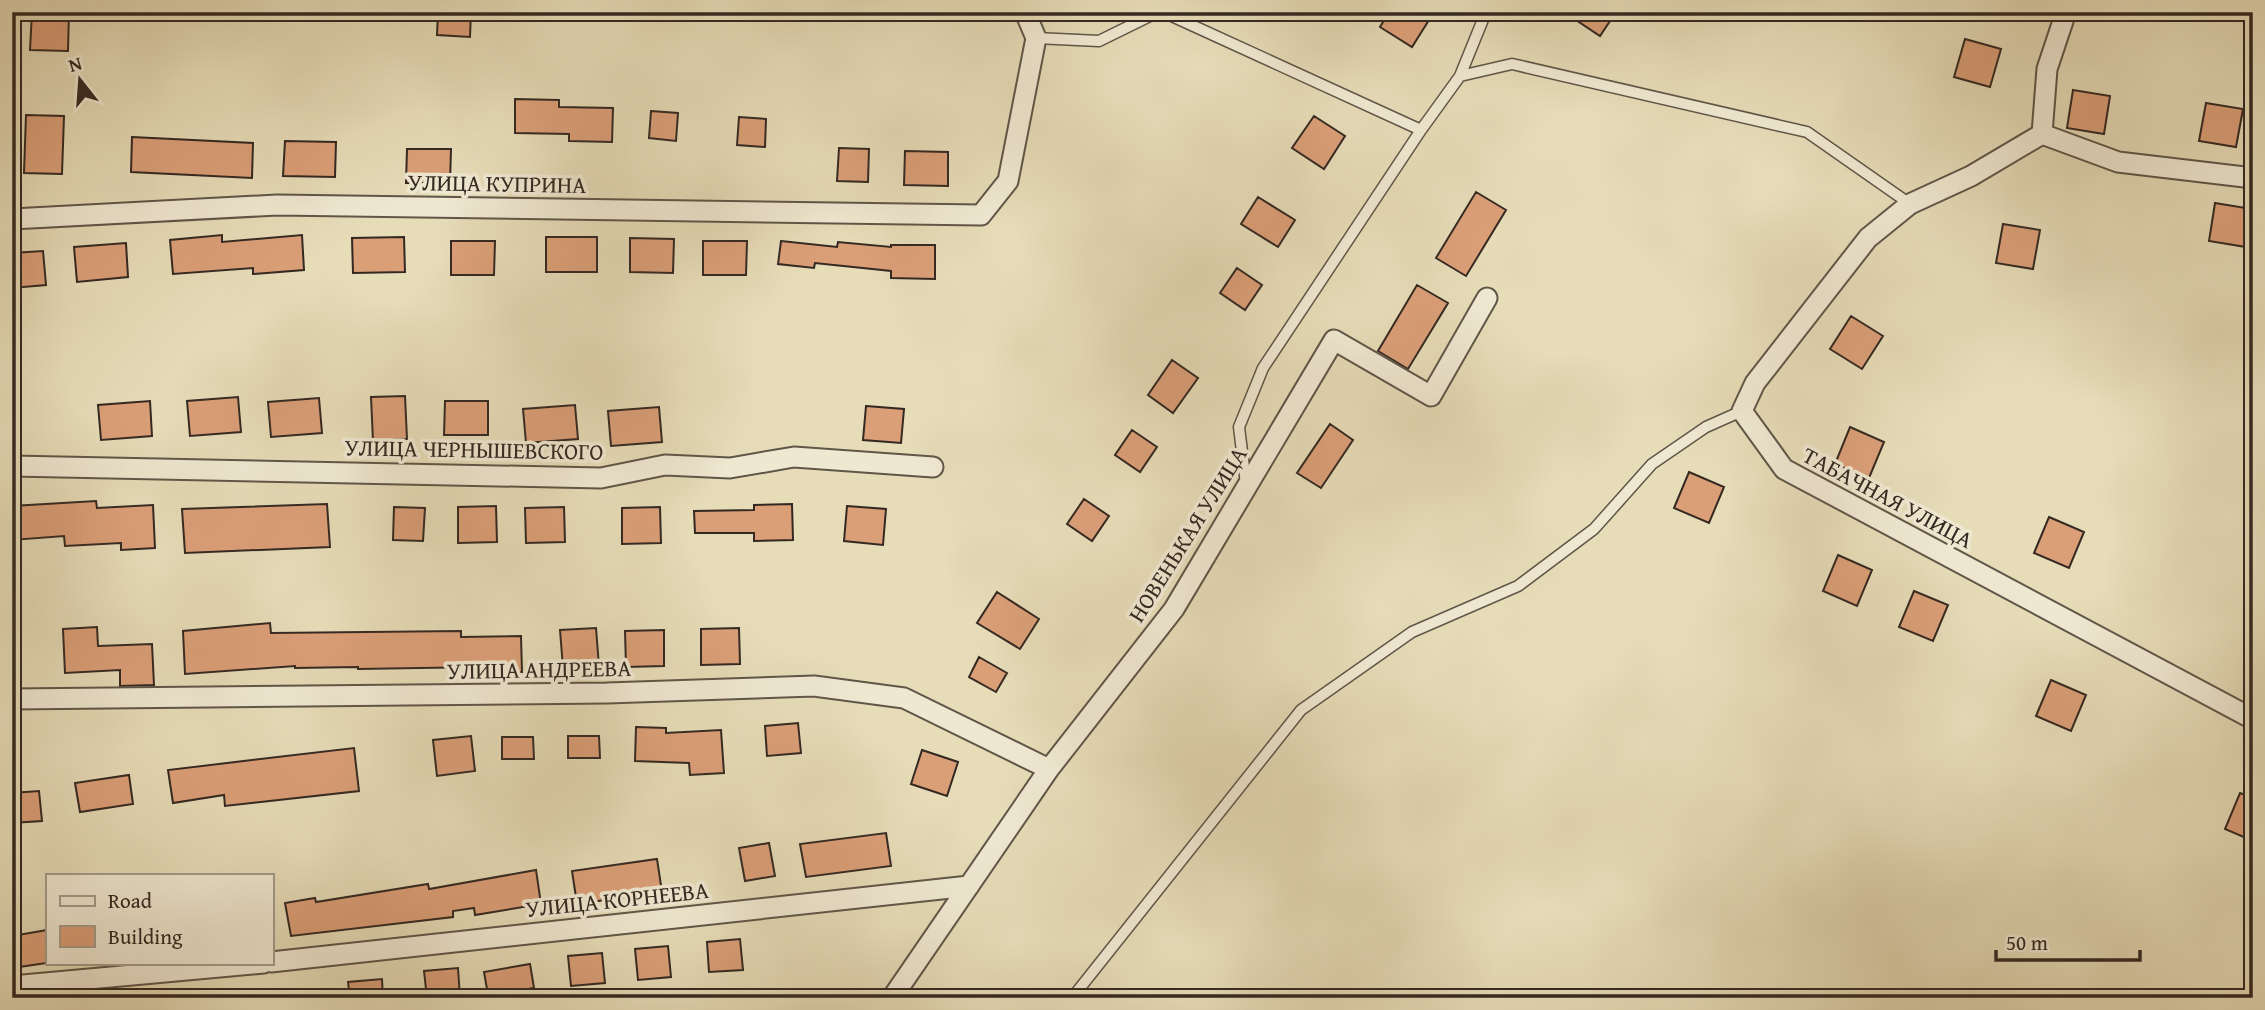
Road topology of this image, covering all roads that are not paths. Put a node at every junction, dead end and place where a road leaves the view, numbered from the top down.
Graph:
1 (1025, 12) edge
2 (1160, 12) edge
3 (1486, 12) edge
4 (2066, 12) edge
5 (1036, 38) junction
6 (1460, 76) junction
7 (1421, 130) junction
8 (2042, 134) junction
9 (2253, 178) edge
10 (1910, 204) junction
11 (12, 219) edge
12 (1487, 298) dead end
13 (1742, 411) junction
14 (12, 466) edge
15 (933, 467) dead end
16 (1246, 487) junction
17 (12, 699) edge
18 (2253, 719) edge
19 (1049, 769) junction
20 (969, 886) junction
21 (273, 962) edge
22 (253, 964) edge
23 (12, 986) edge
24 (891, 998) edge
25 (1072, 998) edge

1 - 5 street
2 - 5 lane
2 - 7 lane
3 - 6 lane
4 - 8 street
5 - 11 street, УЛИЦА КУПРИНА
6 - 7 lane
6 - 10 lane
7 - 16 lane
8 - 9 street
8 - 10 street
10 - 13 street
12 - 16 street, НОВЕНЬКАЯ УЛИЦА
13 - 18 street, ТАБАЧНАЯ УЛИЦА
13 - 25 lane
14 - 15 street, УЛИЦА ЧЕРНЫШЕВСКОГО
16 - 19 street, НОВЕНЬКАЯ УЛИЦА
17 - 19 street, УЛИЦА АНДРЕЕВА
19 - 20 street, НОВЕНЬКАЯ УЛИЦА
20 - 21 street, УЛИЦА КОРНЕЕВА
20 - 24 street, НОВЕНЬКАЯ УЛИЦА
22 - 23 street

